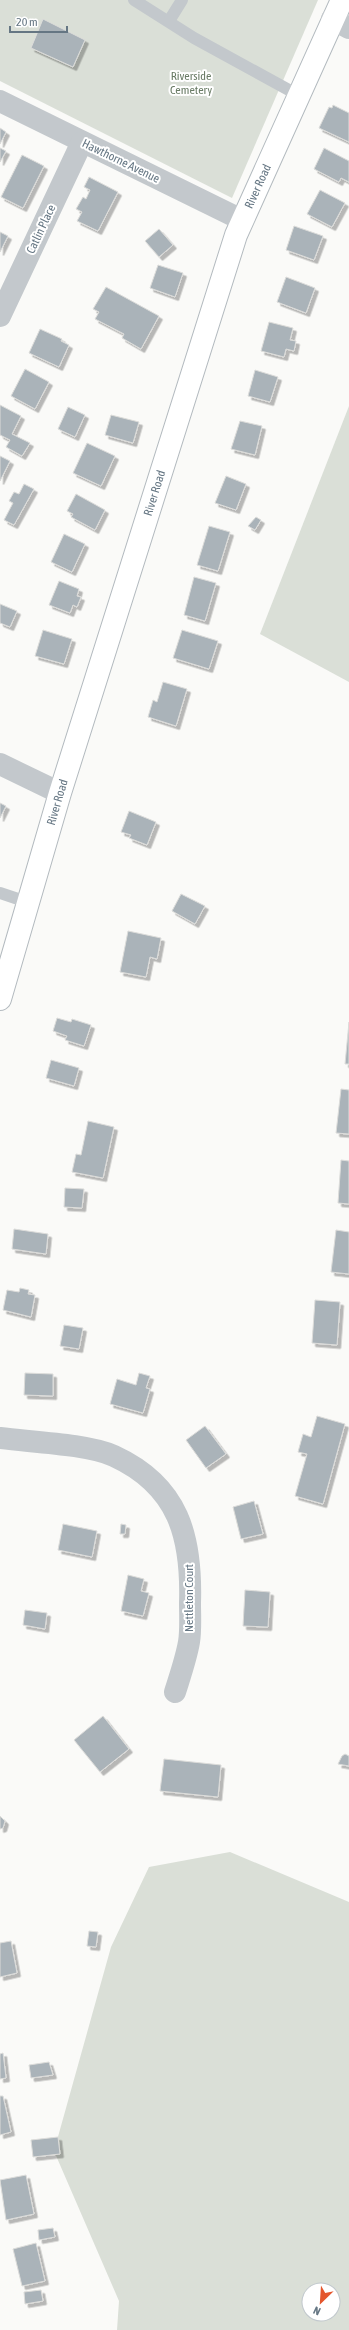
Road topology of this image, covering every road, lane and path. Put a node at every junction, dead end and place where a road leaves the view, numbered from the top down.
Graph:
1 (134, 0) edge
2 (182, 0) edge
3 (342, 0) edge
4 (169, 21) junction
5 (341, 24) edge
6 (298, 95) junction
7 (0, 101) edge
8 (82, 142) junction
9 (242, 220) junction
10 (0, 316) edge
11 (0, 764) edge
12 (60, 793) junction
13 (0, 892) edge
14 (27, 902) junction
15 (0, 999) edge
16 (0, 1438) edge
17 (175, 1692) dead end

1 - 4 lane
2 - 4 lane
3 - 5 main road, River Road
4 - 6 lane
5 - 6 main road, River Road
6 - 9 main road, River Road
7 - 8 street, Hawthorne Avenue
8 - 9 street, Hawthorne Avenue
8 - 10 street, Catlin Place
9 - 12 main road, River Road
11 - 12 street
12 - 14 main road, River Road
13 - 14 lane
14 - 15 main road, River Road
16 - 17 street, Nettleton Court

